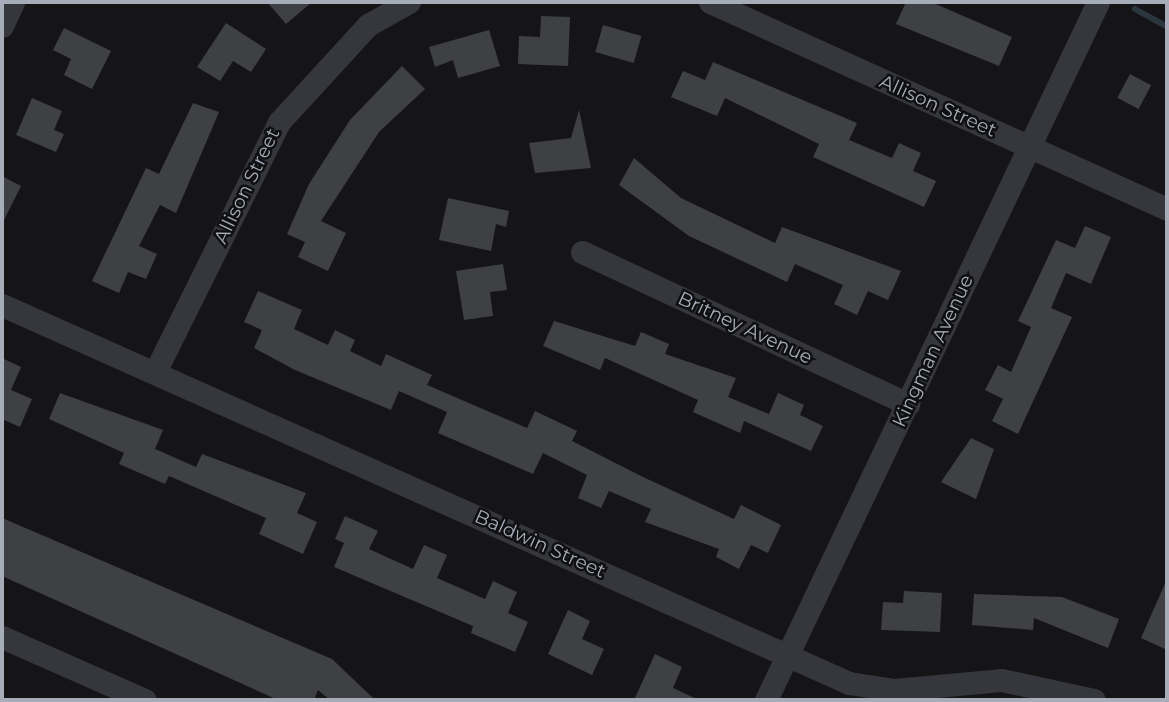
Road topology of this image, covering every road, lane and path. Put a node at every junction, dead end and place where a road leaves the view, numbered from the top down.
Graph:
1 (13, 2) edge
2 (409, 2) edge
3 (710, 2) edge
4 (1098, 2) edge
5 (2, 26) edge
6 (1030, 147) junction
7 (1167, 209) edge
8 (582, 252) dead end
9 (2, 305) edge
10 (155, 372) junction
11 (908, 404) junction
12 (2, 637) edge
13 (788, 655) junction
14 (145, 700) edge
15 (766, 700) edge
16 (1094, 700) edge

1 - 5 street
2 - 10 street, Allison Street
3 - 6 street, Allison Street
4 - 6 street, Kingman Avenue
6 - 7 street, Allison Street
6 - 11 street, Kingman Avenue
8 - 11 street, Britney Avenue
9 - 10 street, Baldwin Street
10 - 13 street, Baldwin Street
11 - 13 street, Kingman Avenue
12 - 14 street
13 - 15 street, Kingman Avenue
13 - 16 street, Baldwin Street

